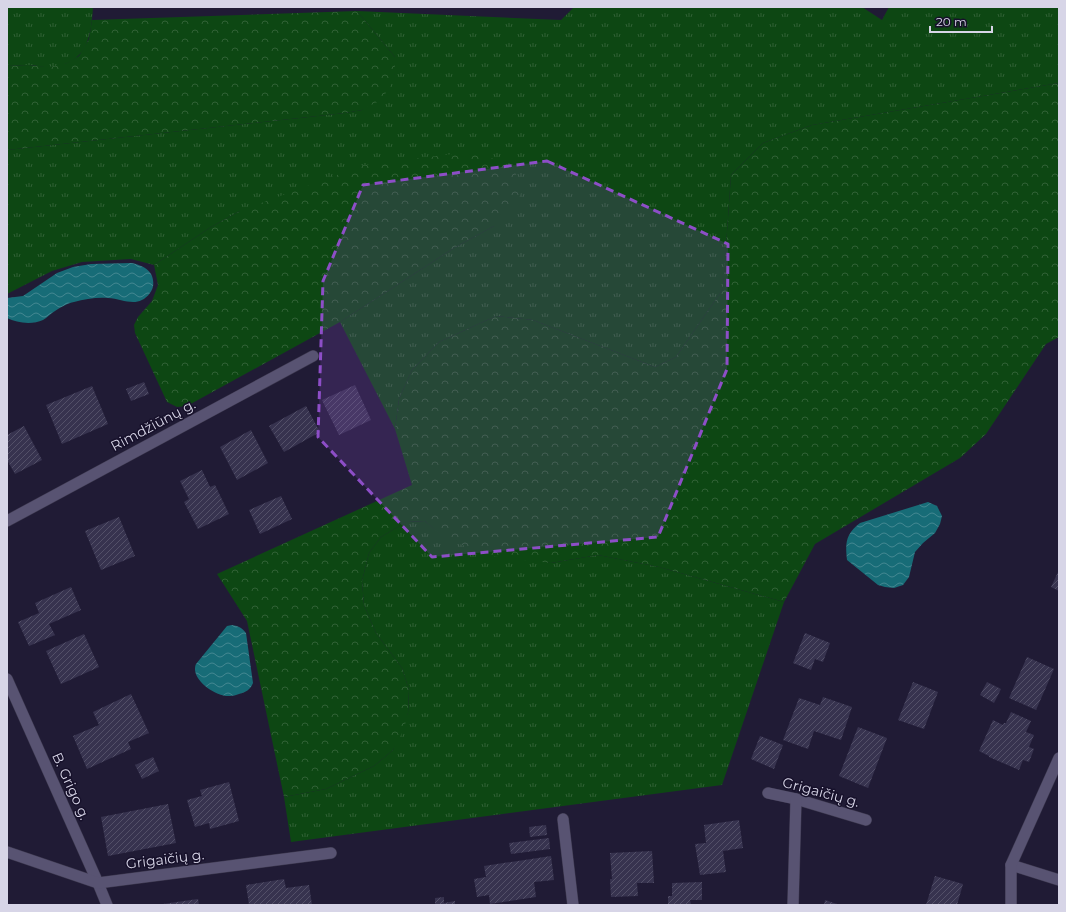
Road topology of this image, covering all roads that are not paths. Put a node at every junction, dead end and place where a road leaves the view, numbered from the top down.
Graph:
1 (312, 356) dead end
2 (7, 521) edge
3 (7, 679) edge
4 (1059, 758) edge
5 (768, 793) dead end
6 (796, 799) junction
7 (564, 819) dead end
8 (866, 820) dead end
9 (7, 852) edge
10 (332, 853) dead end
11 (1011, 865) junction
12 (1059, 880) edge
13 (98, 883) junction
14 (107, 905) edge
15 (573, 905) edge
16 (793, 905) edge
17 (1011, 905) edge

1 - 2 street, Rimdžiūnų g.
3 - 13 street, B. Grigo g.
4 - 11 street
5 - 6 street, Grigaičių g.
6 - 8 street, Grigaičių g.
6 - 16 street
7 - 15 street
9 - 13 street, Grigaičių g.
10 - 13 street, Grigaičių g.
11 - 12 street
11 - 17 street
13 - 14 street, B. Grigo g.

